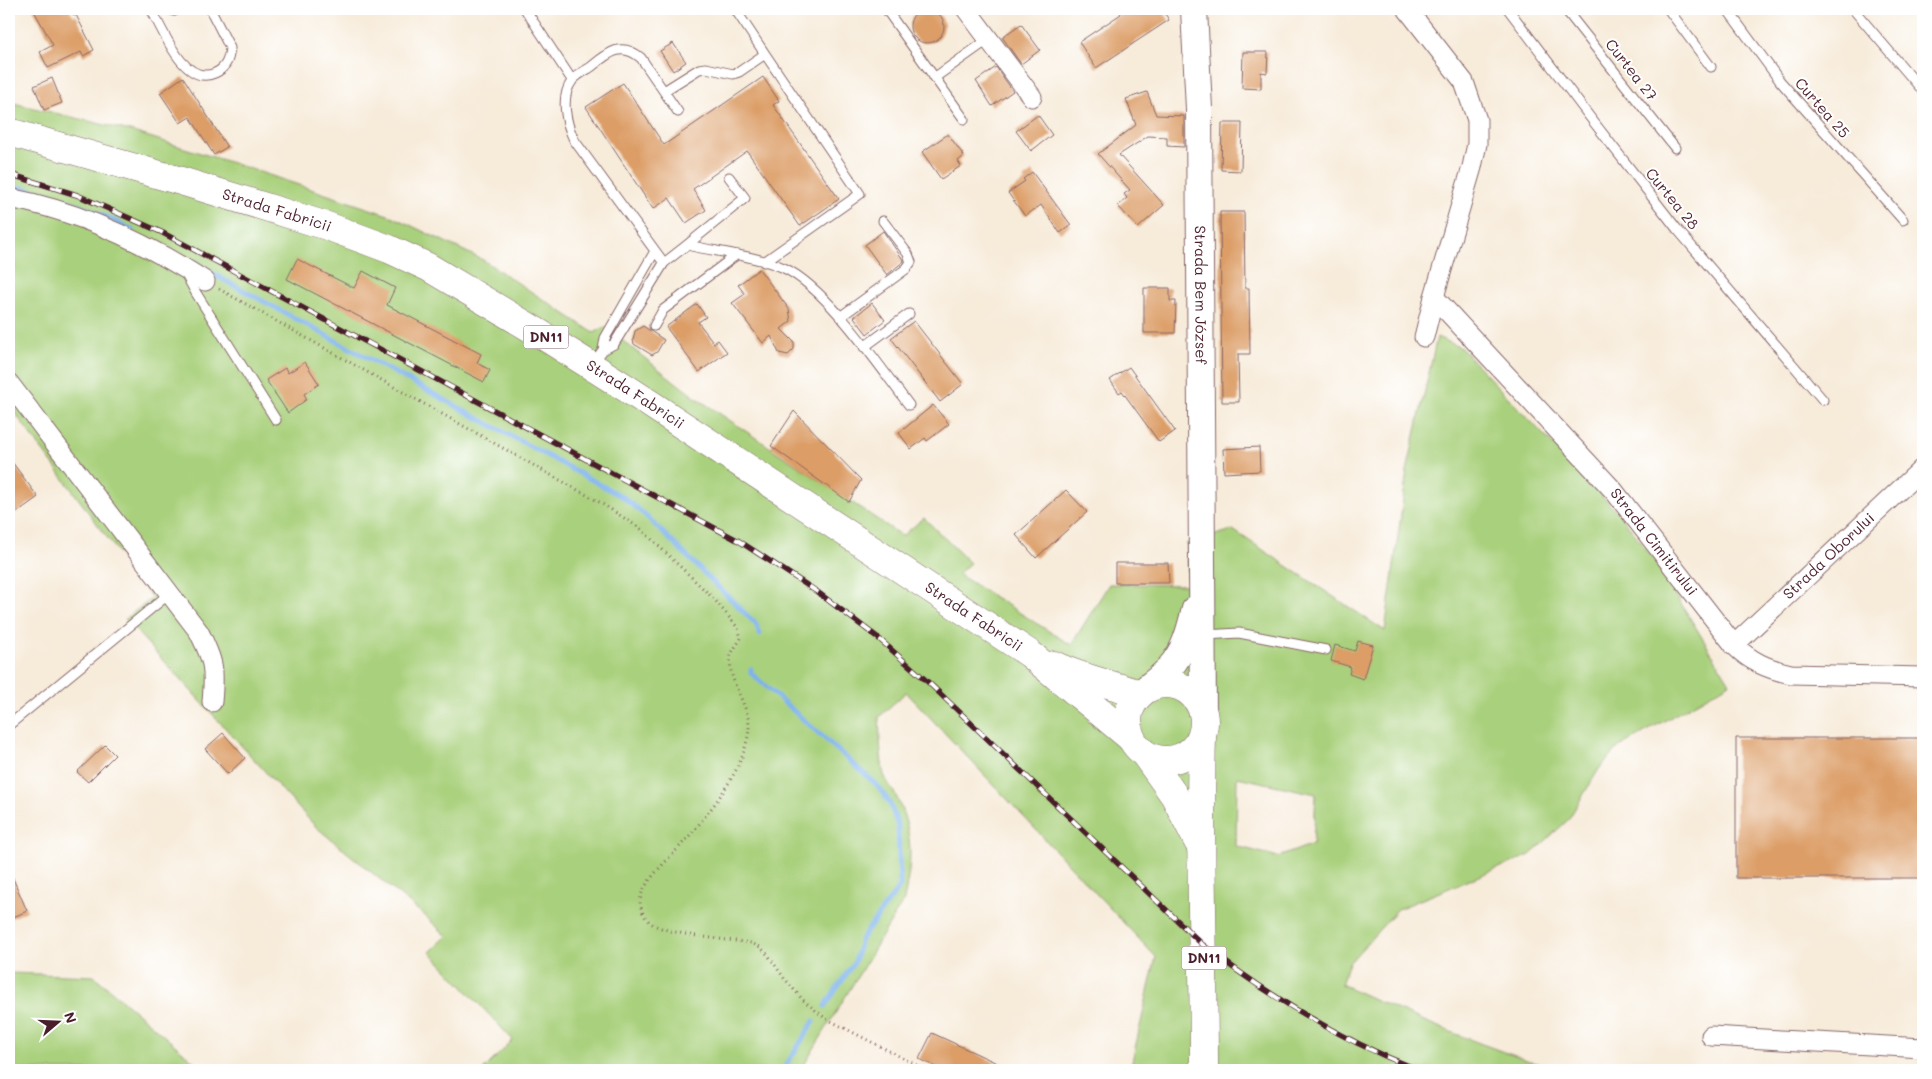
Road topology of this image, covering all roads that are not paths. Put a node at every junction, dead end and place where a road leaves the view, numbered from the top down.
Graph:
1 (150, 9) edge
2 (210, 9) edge
3 (525, 9) edge
4 (735, 9) edge
5 (893, 9) edge
6 (966, 9) edge
7 (1194, 9) edge
8 (1407, 9) edge
9 (1508, 9) edge
10 (1565, 9) edge
11 (1668, 9) edge
12 (1727, 9) edge
13 (1853, 9) edge
14 (989, 39) junction
15 (765, 54) junction
16 (1711, 66) dead end
17 (934, 78) junction
18 (572, 80) junction
19 (664, 91) junction
20 (1923, 91) edge
21 (1032, 97) dead end
22 (678, 112) dead end
23 (964, 119) dead end
24 (9, 132) edge
25 (1675, 148) dead end
26 (729, 176) dead end
27 (9, 198) edge
28 (1903, 220) dead end
29 (883, 221) dead end
30 (687, 246) junction
31 (655, 251) junction
32 (735, 256) junction
33 (764, 262) junction
34 (664, 263) junction
35 (182, 266) junction
36 (205, 281) road end
37 (1434, 297) junction
38 (909, 314) dead end
39 (840, 317) junction
40 (654, 326) dead end
41 (1424, 337) dead end
42 (864, 347) junction
43 (597, 358) junction
44 (9, 382) edge
45 (1823, 400) dead end
46 (909, 405) dead end
47 (276, 420) dead end
48 (1923, 468) edge
49 (1201, 581) junction
50 (169, 594) junction
51 (1202, 635) junction
52 (1734, 645) junction
53 (1326, 650) dead end
54 (1030, 654) junction
55 (1923, 677) edge
56 (1142, 692) junction
57 (212, 702) dead end
58 (9, 725) edge
59 (1202, 725) junction
60 (1138, 746) junction
61 (1200, 846) junction
62 (1711, 1036) dead end
63 (1923, 1048) edge
64 (1204, 1070) edge

1 - 2 lane
3 - 18 lane
4 - 15 lane
5 - 17 lane
6 - 14 street
7 - 49 main road, Strada Bem József
8 - 37 street
9 - 45 lane, Curtea 28
10 - 25 lane, Curtea 27
11 - 16 lane
12 - 28 lane, Curtea 25
13 - 20 lane
14 - 17 lane
14 - 21 street
15 - 19 lane
15 - 33 lane
17 - 23 lane
18 - 19 lane
18 - 31 lane
19 - 22 lane
24 - 43 highway, Strada Fabricii / DN11
26 - 30 lane
27 - 35 street
29 - 39 lane
30 - 32 lane
30 - 34 lane
31 - 34 lane
31 - 43 lane
32 - 33 lane
32 - 40 lane
33 - 39 lane
34 - 43 lane
35 - 36 street
35 - 47 lane
37 - 41 street
37 - 52 street, Strada Cimitirului
38 - 42 lane
39 - 42 lane
42 - 46 lane
43 - 54 highway, Strada Fabricii / DN11
44 - 50 street
48 - 52 street, Strada Oborului
49 - 51 main road, Strada Bem József
49 - 56 main road, Strada Bem József
50 - 57 street
50 - 58 lane
51 - 53 lane
51 - 59 main road, Strada Bem József
52 - 55 street, Strada Cimitirului
54 - 56 highway, Strada Fabricii / DN11
54 - 60 highway, Strada Fabricii / DN11
56 - 59 highway
56 - 60 highway
59 - 60 highway, DN11
59 - 61 highway, Strada Bem József / DN11
60 - 61 highway, Strada Bem József / DN11
61 - 64 highway, Strada Bem József / DN11
62 - 63 street

